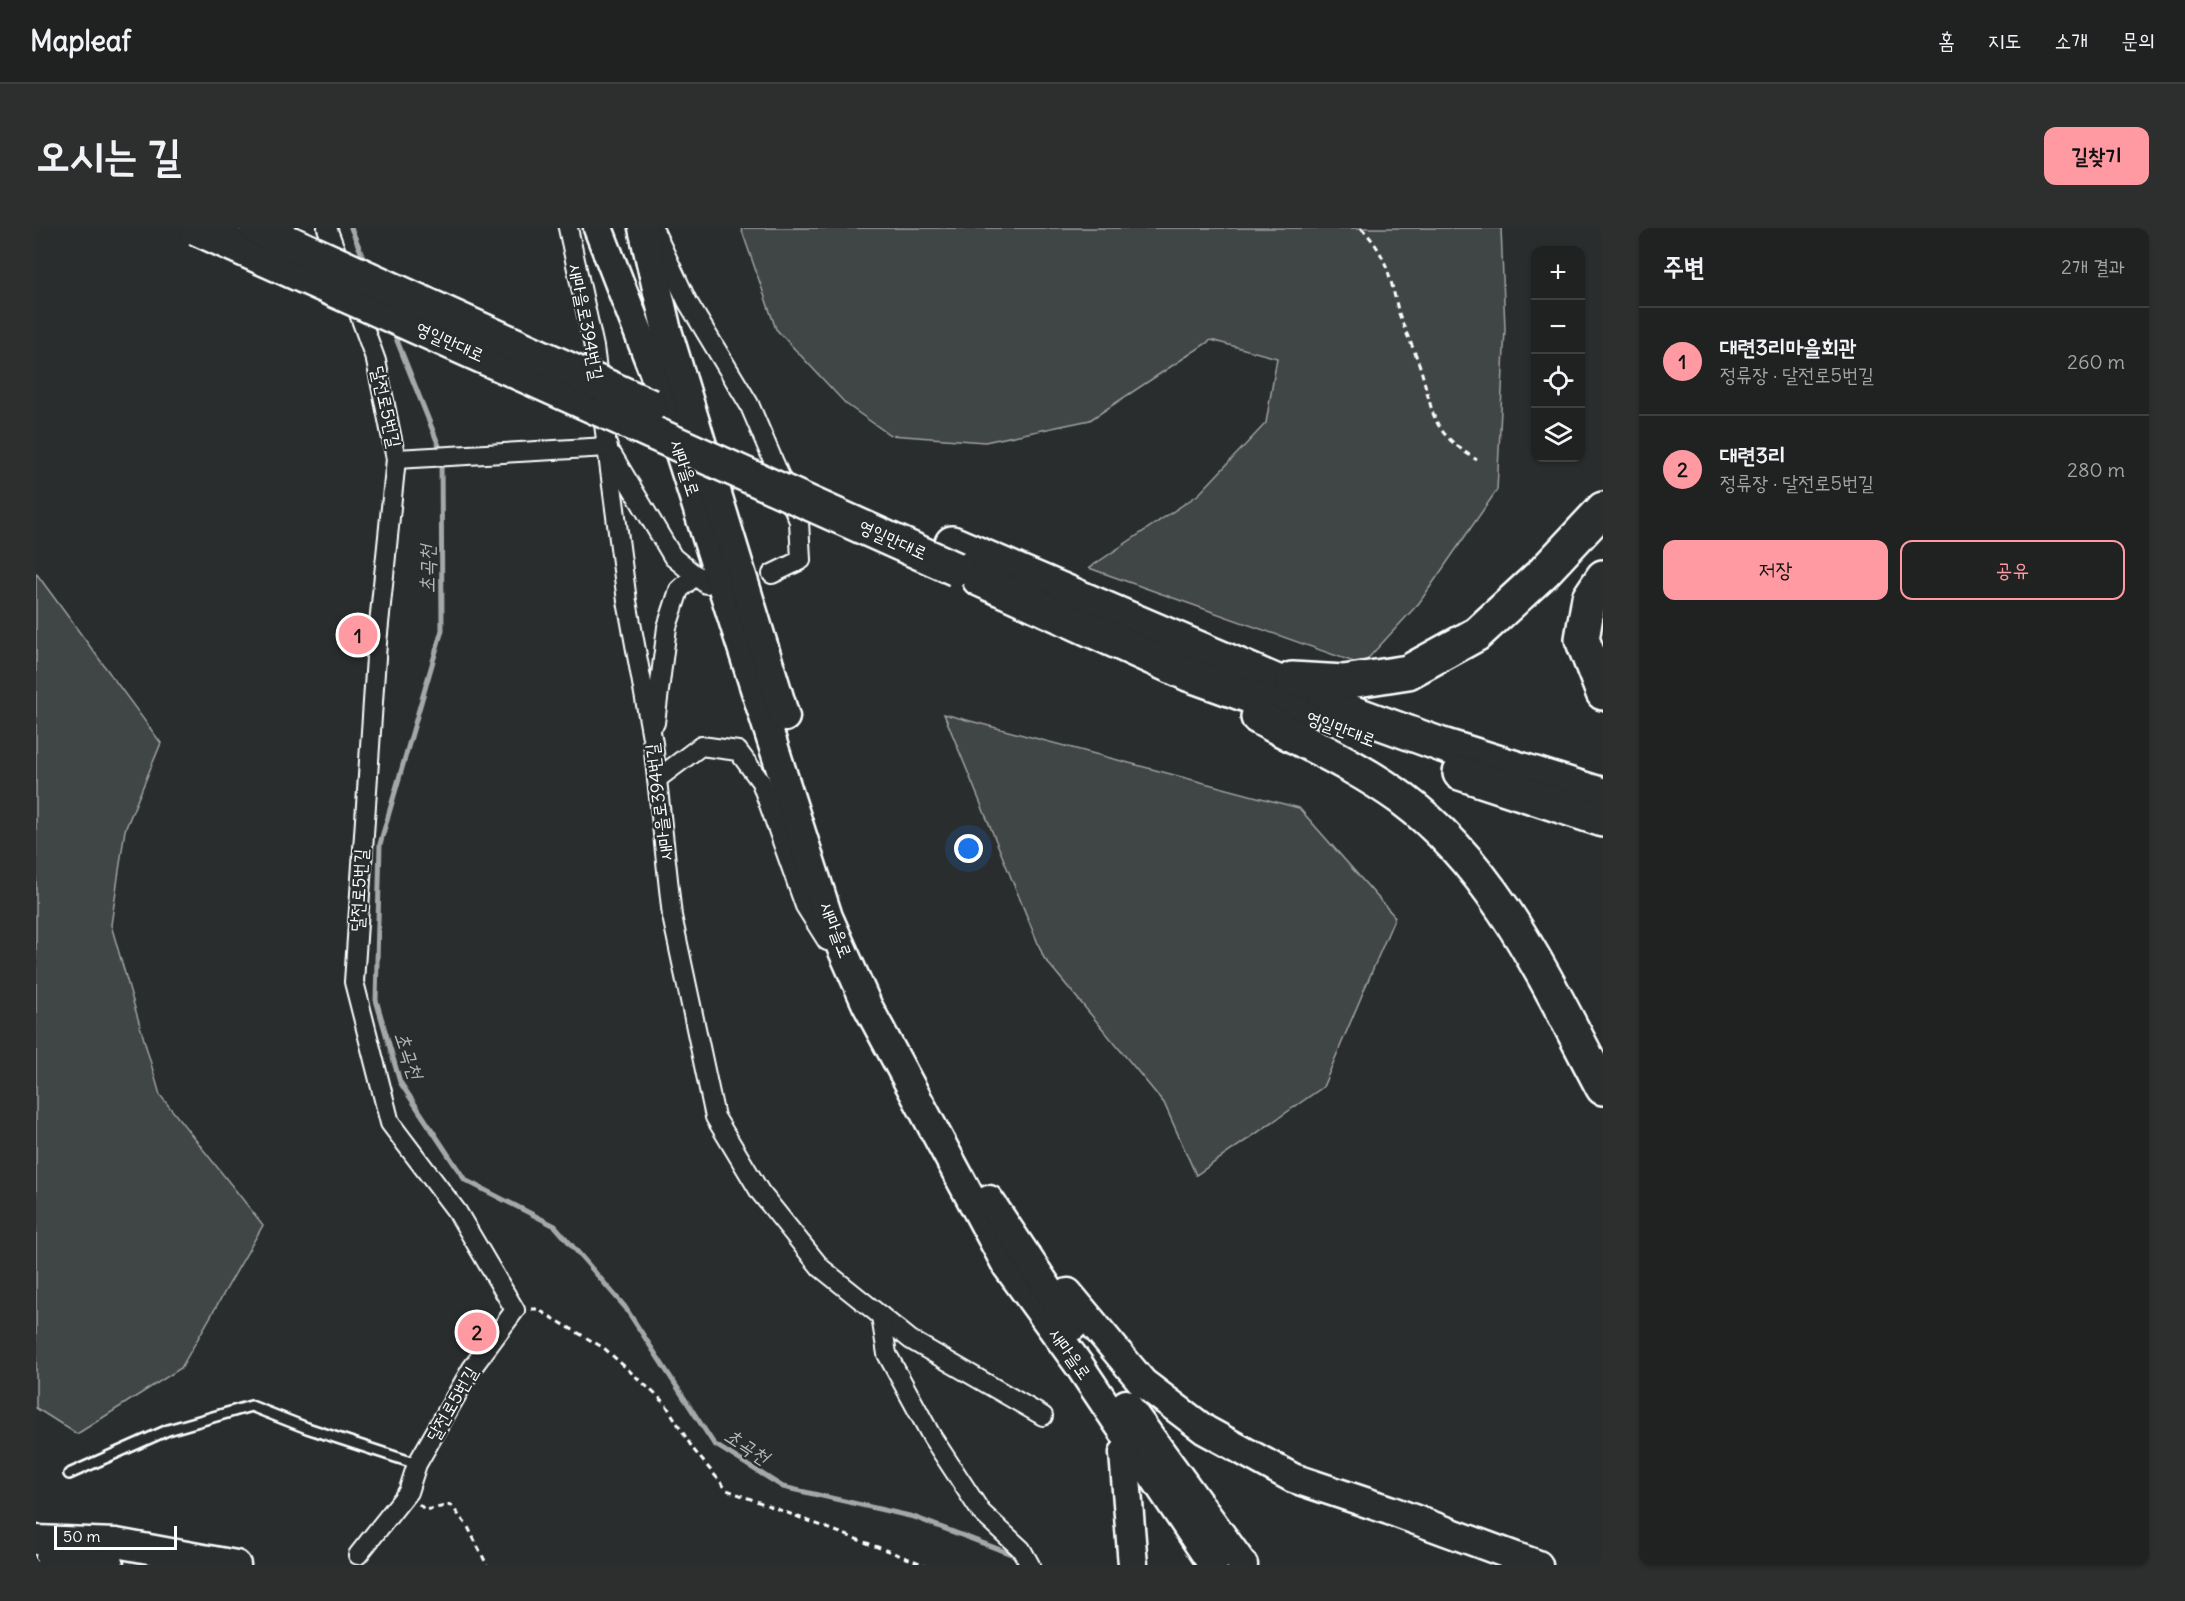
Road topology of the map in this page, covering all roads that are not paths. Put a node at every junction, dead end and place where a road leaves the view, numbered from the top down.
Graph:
1 (196, 228) edge
2 (257, 228) edge
3 (327, 228) edge
4 (568, 228) edge
5 (598, 228) edge
6 (643, 228) edge
7 (653, 228) edge
8 (608, 447) junction
9 (396, 459) junction
10 (1603, 509) edge
11 (954, 556) junction
12 (772, 574) dead end
13 (1603, 577) edge
14 (1188, 674) junction
15 (1267, 678) junction
16 (1603, 693) edge
17 (653, 743) junction
18 (657, 779) junction
19 (1600, 800) edge
20 (867, 1005) junction
21 (1603, 1088) edge
22 (967, 1167) junction
23 (881, 1316) junction
24 (1079, 1365) junction
25 (1044, 1416) dead end
26 (1124, 1453) junction
27 (417, 1464) junction
28 (69, 1474) dead end
29 (36, 1540) edge
30 (358, 1555) dead end
31 (1025, 1557) edge
32 (36, 1558) edge
33 (109, 1565) edge
34 (236, 1565) edge
35 (1133, 1565) edge
36 (1189, 1565) edge
37 (1213, 1565) edge
38 (1243, 1565) edge
39 (1538, 1565) edge

1 - 11 highway, 영일만대로, bridge
2 - 11 highway, 영일만대로, bridge
3 - 9 street, 달전로5번길
4 - 8 street, 새마을로394번길
5 - 20 main road, 새마을로
6 - 22 main road, 새마을로
7 - 12 street
8 - 9 street
8 - 17 street, 새마을로394번길
8 - 17 street
9 - 27 street, 달전로5번길
10 - 15 highway
11 - 14 highway, 영일만대로
11 - 15 highway, 영일만대로
13 - 16 highway
14 - 19 highway, 영일만대로
14 - 21 highway
15 - 19 highway, 영일만대로
17 - 18 street, 새마을로394번길
18 - 20 street
18 - 23 street, 새마을로394번길
20 - 24 main road, 새마을로
22 - 38 main road, 새마을로
22 - 39 main road
23 - 25 street, 새마을로394번길
23 - 31 street
24 - 26 main road
24 - 37 main road, 새마을로
26 - 35 main road
26 - 36 main road
27 - 28 lane
27 - 30 street, 달전로5번길
29 - 34 main road
32 - 33 main road

